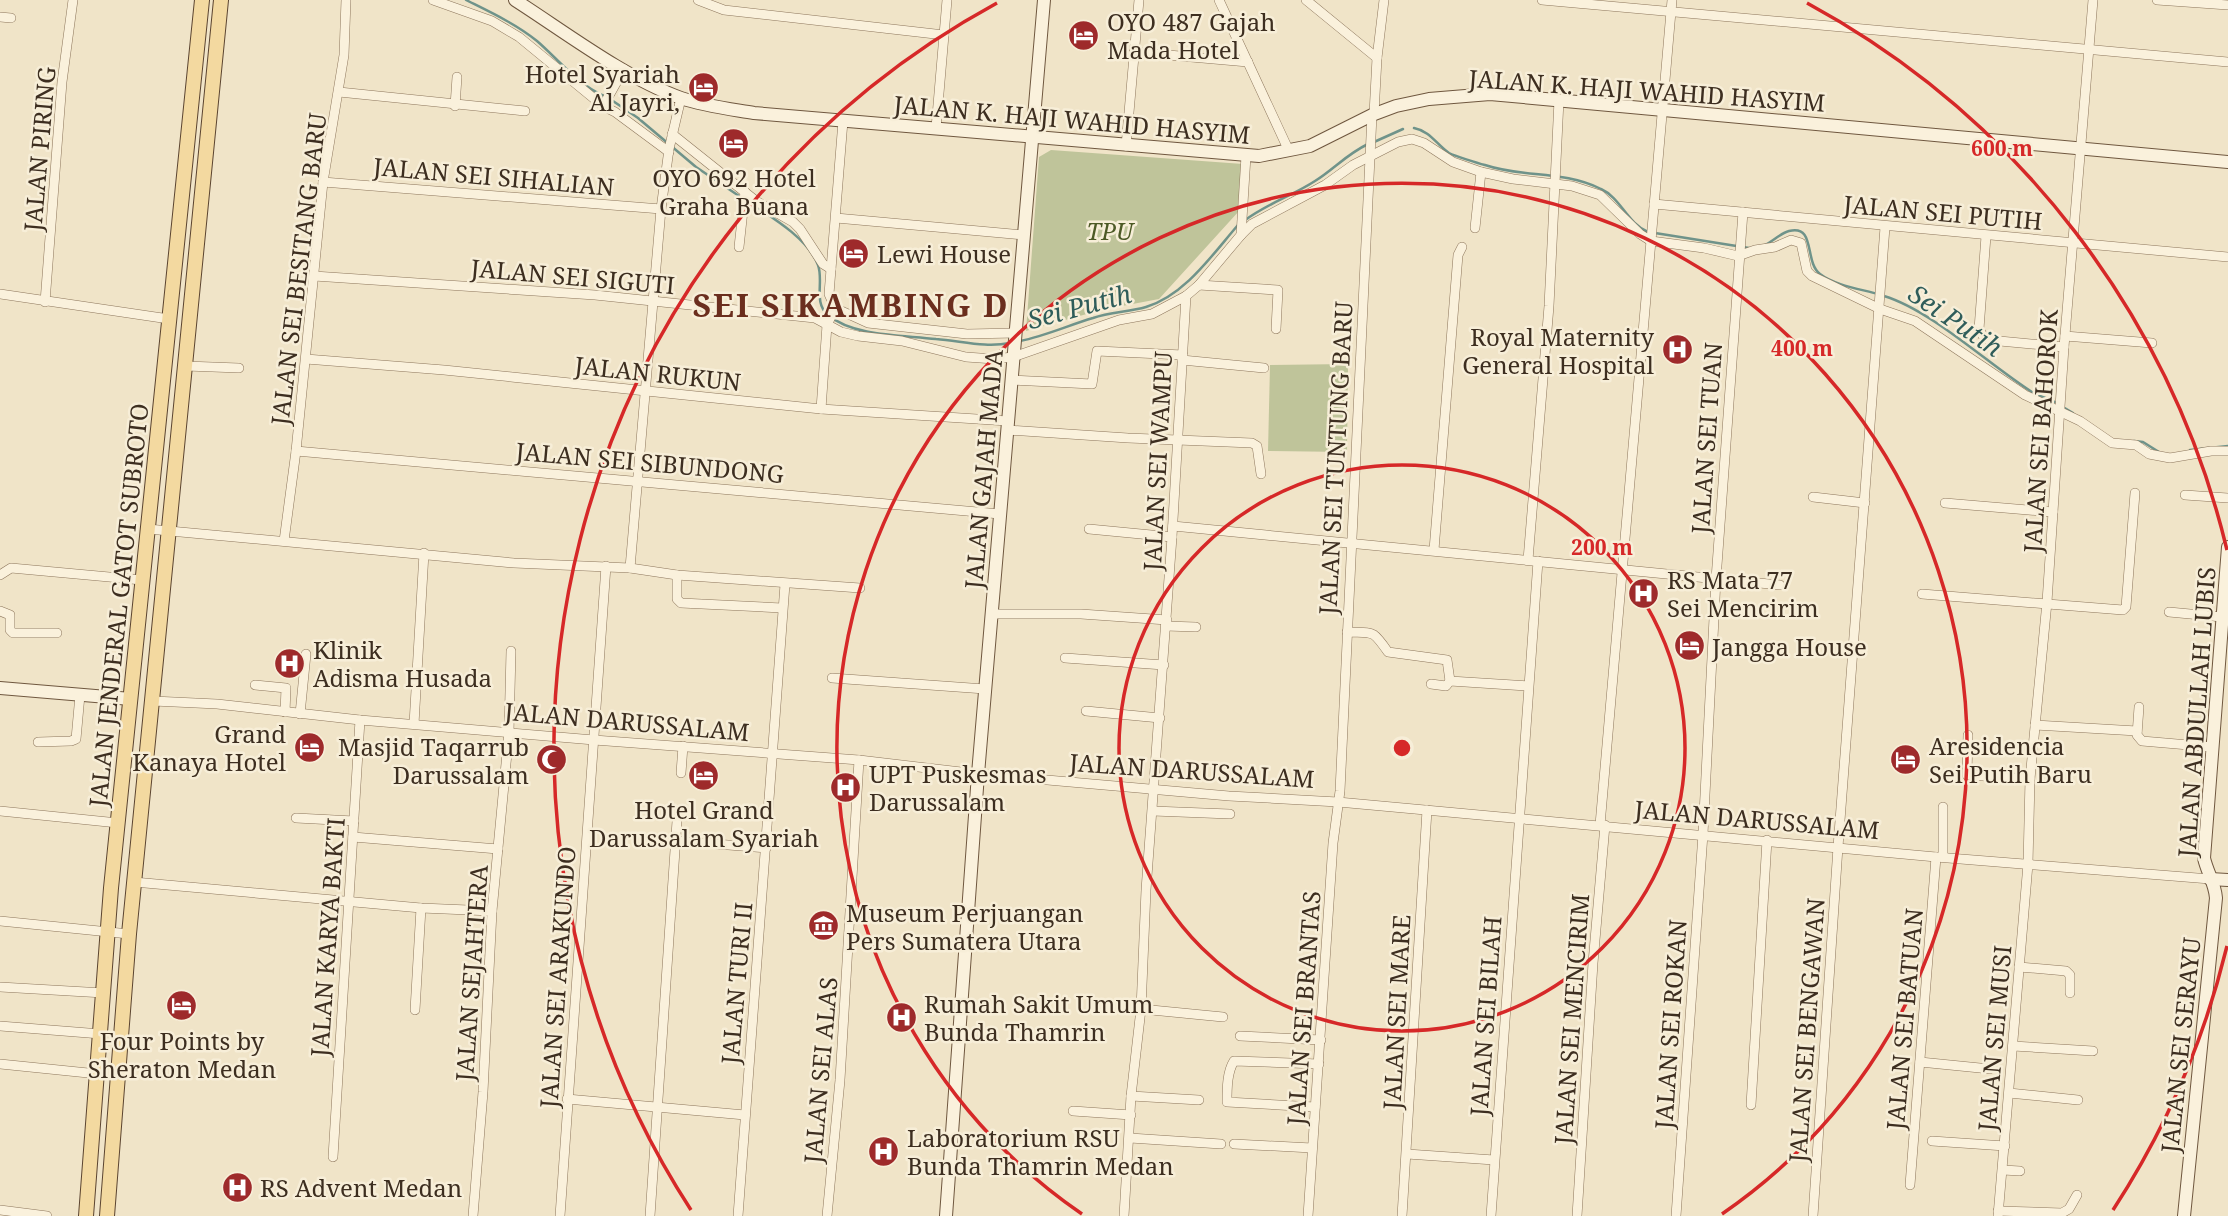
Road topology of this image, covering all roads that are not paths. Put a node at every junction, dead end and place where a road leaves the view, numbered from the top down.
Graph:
1 (73, 0) edge
2 (202, 0) edge
3 (220, 0) edge
4 (346, 0) edge
5 (433, 0) edge
6 (515, 0) edge
7 (698, 0) edge
8 (947, 0) edge
9 (1044, 0) edge
10 (1139, 0) edge
11 (1219, 0) edge
12 (1307, 0) edge
13 (1384, 0) edge
14 (1542, 0) edge
15 (1672, 0) edge
16 (2093, 0) edge
17 (2157, 0) edge
18 (1579, 2) edge
19 (2228, 5) edge
20 (1671, 12) junction
21 (0, 18) edge
22 (11, 18) dead end
23 (944, 35) junction
24 (2089, 51) junction
25 (1134, 52) junction
26 (1377, 58) junction
27 (1248, 62) junction
28 (2228, 62) edge
29 (624, 69) junction
30 (457, 77) dead end
31 (339, 92) junction
32 (681, 98) junction
33 (606, 100) junction
34 (1559, 100) junction
35 (455, 106) junction
36 (1662, 110) junction
37 (525, 111) dead end
38 (1373, 115) junction
39 (843, 121) junction
40 (936, 128) junction
41 (1032, 136) junction
42 (670, 143) junction
43 (1126, 146) junction
44 (2081, 147) junction
45 (1289, 151) junction
46 (1371, 151) junction
47 (1246, 156) junction
48 (2228, 162) edge
49 (1481, 172) junction
50 (323, 181) junction
51 (1556, 183) junction
52 (745, 197) junction
53 (1654, 204) junction
54 (661, 209) junction
55 (1742, 212) junction
56 (836, 218) junction
57 (1885, 227) junction
58 (1475, 228) dead end
59 (1241, 232) junction
60 (1024, 235) junction
61 (1986, 236) junction
62 (1651, 240) junction
63 (2073, 244) junction
64 (739, 247) dead end
65 (1462, 247) dead end
66 (1739, 253) junction
67 (2228, 257) edge
68 (831, 269) junction
69 (314, 276) junction
70 (1199, 285) junction
71 (0, 294) edge
72 (1186, 296) junction
73 (655, 301) junction
74 (45, 302) junction
75 (1880, 309) junction
76 (830, 316) junction
77 (169, 319) junction
78 (190, 321) junction
79 (1276, 329) dead end
80 (1015, 335) junction
81 (2065, 336) junction
82 (2152, 343) dead end
83 (2064, 346) junction
84 (1013, 355) junction
85 (1182, 357) junction
86 (306, 359) junction
87 (186, 366) junction
88 (239, 368) dead end
89 (1264, 368) dead end
90 (1011, 380) junction
91 (646, 391) junction
92 (2060, 407) junction
93 (821, 409) junction
94 (1007, 425) junction
95 (1176, 440) junction
96 (296, 451) junction
97 (2228, 451) edge
98 (1261, 474) dead end
99 (638, 481) junction
100 (2135, 493) dead end
101 (2185, 495) dead end
102 (1813, 497) dead end
103 (2228, 498) edge
104 (1865, 503) junction
105 (1945, 503) dead end
106 (2053, 512) junction
107 (1000, 514) junction
108 (1173, 526) junction
109 (1089, 528) dead end
110 (148, 529) junction
111 (168, 531) junction
112 (1172, 537) junction
113 (284, 541) junction
114 (1351, 541) junction
115 (2228, 547) edge
116 (1434, 550) junction
117 (424, 553) junction
118 (1533, 561) junction
119 (606, 566) junction
120 (631, 568) junction
121 (1622, 569) junction
122 (0, 575) edge
123 (677, 575) junction
124 (1716, 579) junction
125 (142, 580) junction
126 (785, 584) junction
127 (1780, 585) dead end
128 (860, 588) dead end
129 (1922, 594) dead end
130 (2047, 602) junction
131 (782, 608) junction
132 (0, 611) edge
133 (2169, 612) dead end
134 (992, 614) junction
135 (2222, 617) junction
136 (1166, 623) junction
137 (1196, 627) dead end
138 (1347, 632) junction
139 (57, 633) dead end
140 (511, 651) dead end
141 (306, 654) dead end
142 (1065, 658) dead end
143 (1164, 666) junction
144 (832, 678) dead end
145 (1450, 681) junction
146 (1431, 684) dead end
147 (255, 685) dead end
148 (1528, 685) junction
149 (0, 688) edge
150 (985, 689) junction
151 (80, 695) junction
152 (131, 699) junction
153 (153, 701) junction
154 (2139, 707) dead end
155 (1086, 711) dead end
156 (285, 712) junction
157 (300, 713) junction
158 (1160, 718) junction
159 (360, 720) junction
160 (414, 724) junction
161 (2035, 726) junction
162 (2137, 731) junction
163 (509, 732) junction
164 (1968, 735) dead end
165 (594, 740) junction
166 (38, 742) dead end
167 (683, 746) junction
168 (2213, 747) junction
169 (774, 753) junction
170 (859, 760) junction
171 (681, 773) dead end
172 (978, 775) junction
173 (2029, 779) junction
174 (1154, 790) junction
175 (1338, 802) junction
176 (1943, 807) dead end
177 (1427, 810) junction
178 (0, 811) edge
179 (1153, 811) junction
180 (1230, 814) dead end
181 (296, 818) dead end
182 (1518, 818) junction
183 (354, 821) junction
184 (677, 821) dead end
185 (118, 823) junction
186 (1603, 825) junction
187 (1703, 834) junction
188 (353, 837) junction
189 (1767, 840) junction
190 (676, 841) junction
191 (1838, 847) junction
192 (766, 848) junction
193 (499, 849) junction
194 (1939, 857) junction
195 (2028, 864) junction
196 (2210, 878) junction
197 (2228, 880) edge
198 (134, 882) junction
199 (349, 900) junction
200 (421, 908) junction
201 (492, 911) junction
202 (0, 921) edge
203 (108, 933) junction
204 (129, 934) junction
205 (2019, 967) junction
206 (0, 987) edge
207 (104, 993) junction
208 (2070, 993) dead end
209 (1141, 1009) junction
210 (415, 1010) dead end
211 (1223, 1017) dead end
212 (0, 1026) edge
213 (101, 1034) junction
214 (1240, 1036) dead end
215 (1321, 1040) junction
216 (2012, 1046) junction
217 (2093, 1051) dead end
218 (1920, 1062) junction
219 (0, 1064) edge
220 (1319, 1064) junction
221 (1990, 1069) dead end
222 (98, 1074) junction
223 (2009, 1093) junction
224 (1131, 1096) junction
225 (567, 1099) junction
226 (1199, 1100) dead end
227 (2078, 1100) dead end
228 (1751, 1105) dead end
229 (1315, 1107) junction
230 (656, 1108) junction
231 (1073, 1111) dead end
232 (745, 1115) junction
233 (1131, 1115) junction
234 (1130, 1138) junction
235 (1932, 1141) dead end
236 (1221, 1144) dead end
237 (1234, 1144) dead end
238 (2005, 1146) junction
239 (1312, 1148) junction
240 (1407, 1154) junction
241 (333, 1157) dead end
242 (1494, 1160) junction
243 (2003, 1170) junction
244 (2020, 1171) dead end
245 (1910, 1185) dead end
246 (2077, 1195) dead end
247 (0, 1210) edge
248 (1998, 1214) edge
249 (47, 1216) edge
250 (86, 1216) edge
251 (107, 1216) edge
252 (473, 1216) edge
253 (560, 1216) edge
254 (650, 1216) edge
255 (738, 1216) edge
256 (827, 1216) edge
257 (946, 1216) edge
258 (1124, 1216) edge
259 (1308, 1216) edge
260 (1402, 1216) edge
261 (1491, 1216) edge
262 (1577, 1216) edge
263 (1676, 1216) edge
264 (1813, 1216) edge
265 (2183, 1216) edge

1 - 74 street, JALAN PIRING
2 - 77 main road, JALAN JENDERAL GATOT SUBROTO
3 - 78 main road, JALAN JENDERAL GATOT SUBROTO
4 - 31 street, JALAN SEI BESITANG BARU
5 - 33 street
6 - 29 street, JALAN K. HAJI WAHID HASYIM
7 - 23 street
8 - 23 street
9 - 41 street, JALAN GAJAH MADA
10 - 25 street
11 - 27 street
12 - 26 street
13 - 26 street, JALAN SEI TUNTUNG BARU
14 - 18 street
15 - 20 street, JALAN SEI MENCIRIM
16 - 24 street, JALAN SEI BAHOROK
17 - 19 street
18 - 20 street
20 - 24 street
20 - 36 street, JALAN SEI MENCIRIM
21 - 22 street
23 - 40 street
24 - 28 street
24 - 44 street, JALAN SEI BAHOROK
25 - 27 street
25 - 43 street
26 - 38 street, JALAN SEI TUNTUNG BARU
27 - 45 street
29 - 32 street, JALAN K. HAJI WAHID HASYIM
29 - 33 street
30 - 35 street
31 - 35 street
31 - 50 street, JALAN SEI BESITANG BARU
32 - 39 street, JALAN K. HAJI WAHID HASYIM
32 - 42 street
33 - 42 street
34 - 36 street, JALAN K. HAJI WAHID HASYIM
34 - 38 street, JALAN K. HAJI WAHID HASYIM
34 - 51 street, JALAN SEI BILAH
35 - 37 street
36 - 44 street, JALAN K. HAJI WAHID HASYIM
36 - 53 street, JALAN SEI MENCIRIM
38 - 45 street, JALAN K. HAJI WAHID HASYIM
38 - 46 street, JALAN SEI TUNTUNG BARU
39 - 40 street, JALAN K. HAJI WAHID HASYIM
39 - 56 street
40 - 41 street, JALAN K. HAJI WAHID HASYIM
41 - 43 street, JALAN K. HAJI WAHID HASYIM
41 - 60 street, JALAN GAJAH MADA
42 - 52 street
42 - 54 street
43 - 47 street, JALAN K. HAJI WAHID HASYIM
44 - 48 street, JALAN K. HAJI WAHID HASYIM
44 - 63 street, JALAN SEI BAHOROK
45 - 47 street, JALAN K. HAJI WAHID HASYIM
46 - 49 street
46 - 59 street
46 - 114 street, JALAN SEI TUNTUNG BARU
47 - 59 street
49 - 51 street
49 - 58 street
50 - 54 street, JALAN SEI SIHALIAN
50 - 69 street, JALAN SEI BESITANG BARU
51 - 62 street
51 - 118 street, JALAN SEI BILAH
52 - 64 street
52 - 68 street
53 - 55 street, JALAN SEI PUTIH
53 - 62 street, JALAN SEI MENCIRIM
54 - 73 street
55 - 57 street, JALAN SEI PUTIH
55 - 66 street, JALAN SEI TUAN
56 - 60 street
56 - 68 street
57 - 61 street, JALAN SEI PUTIH
57 - 75 street, JALAN SEI BENGAWAN
59 - 70 street
60 - 80 street, JALAN GAJAH MADA
61 - 63 street, JALAN SEI PUTIH
61 - 83 street
62 - 66 street
62 - 121 street, JALAN SEI MENCIRIM
63 - 67 street, JALAN SEI PUTIH
63 - 81 street, JALAN SEI BAHOROK
65 - 116 street
66 - 75 street
66 - 124 street, JALAN SEI TUAN
68 - 76 street
69 - 73 street, JALAN SEI SIGUTI
69 - 86 street, JALAN SEI BESITANG BARU
70 - 72 street
70 - 79 street
71 - 74 street
72 - 84 street
72 - 85 street, JALAN SEI WAMPU
73 - 76 street, JALAN SEI SIGUTI
73 - 91 street
74 - 77 street
75 - 92 street
75 - 104 street, JALAN SEI BENGAWAN
76 - 80 street
76 - 84 street
76 - 93 street
77 - 78 main road
77 - 110 main road, JALAN JENDERAL GATOT SUBROTO
78 - 87 main road, JALAN JENDERAL GATOT SUBROTO
80 - 84 street, JALAN GAJAH MADA
81 - 82 street
81 - 83 street, JALAN SEI BAHOROK
83 - 92 street, JALAN SEI BAHOROK
84 - 90 street, JALAN GAJAH MADA
85 - 89 street
85 - 90 street
85 - 95 street, JALAN SEI WAMPU
86 - 91 street, JALAN RUKUN
86 - 96 street, JALAN SEI BESITANG BARU
87 - 88 street
87 - 111 main road, JALAN JENDERAL GATOT SUBROTO
90 - 94 street, JALAN GAJAH MADA
91 - 93 street, JALAN RUKUN
91 - 99 street
92 - 97 street
92 - 106 street, JALAN SEI BAHOROK
93 - 94 street, JALAN RUKUN
94 - 95 street, JALAN RUKUN
94 - 107 street, JALAN GAJAH MADA
95 - 98 street, JALAN RUKUN
95 - 108 street, JALAN SEI WAMPU
96 - 99 street, JALAN SEI SIBUNDONG
96 - 113 street, JALAN SEI BESITANG BARU
99 - 107 street, JALAN SEI SIBUNDONG
99 - 120 street
100 - 130 street
101 - 103 street
102 - 104 street
104 - 191 street, JALAN SEI BENGAWAN
105 - 106 street
106 - 130 street, JALAN SEI BAHOROK
107 - 134 street, JALAN GAJAH MADA
108 - 112 street, JALAN SEI WAMPU
108 - 114 street
109 - 112 street
110 - 111 street
110 - 125 main road, JALAN JENDERAL GATOT SUBROTO
111 - 113 street
111 - 153 main road, JALAN JENDERAL GATOT SUBROTO
112 - 136 street, JALAN SEI WAMPU
113 - 117 street
114 - 116 street
114 - 138 street, JALAN SEI TUNTUNG BARU
115 - 135 street, JALAN ABDULLAH LUBIS
116 - 118 street
117 - 119 street
117 - 160 street
118 - 121 street
118 - 148 street, JALAN SEI BILAH
119 - 120 street
119 - 165 street, JALAN SEI ARAKUNDO
120 - 123 street
121 - 124 street
121 - 186 street, JALAN SEI MENCIRIM
122 - 125 street
123 - 126 street
123 - 131 street
124 - 127 street
124 - 187 street, JALAN SEI TUAN
125 - 152 main road, JALAN JENDERAL GATOT SUBROTO
126 - 128 street
126 - 131 street, JALAN TURI II
129 - 130 street
130 - 161 street, JALAN SEI BAHOROK
131 - 169 street, JALAN TURI II
132 - 139 street
133 - 135 street
134 - 136 street
134 - 150 street, JALAN GAJAH MADA
135 - 168 street, JALAN ABDULLAH LUBIS
136 - 137 street
136 - 143 street, JALAN SEI WAMPU
138 - 145 street
138 - 175 street, JALAN SEI TUNTUNG BARU
140 - 163 street, JALAN SEJAHTERA
141 - 157 street
142 - 143 street
143 - 158 street, JALAN SEI WAMPU
144 - 150 street
145 - 146 street
145 - 148 street
147 - 156 street
148 - 182 street, JALAN SEI BILAH
149 - 151 street
150 - 172 street, JALAN GAJAH MADA
151 - 152 street
151 - 166 street
152 - 153 main road
152 - 185 main road, JALAN JENDERAL GATOT SUBROTO
153 - 156 street, JALAN DARUSSALAM
153 - 198 main road, JALAN JENDERAL GATOT SUBROTO
154 - 162 street
155 - 158 street
156 - 157 street, JALAN DARUSSALAM
157 - 159 street, JALAN DARUSSALAM
158 - 174 street, JALAN SEI WAMPU
159 - 160 street, JALAN DARUSSALAM
159 - 183 street, JALAN KARYA BAKTI
160 - 163 street, JALAN DARUSSALAM
161 - 162 street
161 - 173 street, JALAN SEI BAHOROK
162 - 168 street
163 - 165 street, JALAN DARUSSALAM
163 - 193 street, JALAN SEJAHTERA
164 - 173 street
165 - 167 street, JALAN DARUSSALAM
165 - 225 street, JALAN SEI ARAKUNDO
167 - 169 street, JALAN DARUSSALAM
167 - 171 street
168 - 196 street, JALAN ABDULLAH LUBIS
169 - 170 street, JALAN DARUSSALAM
169 - 192 street, JALAN TURI II
170 - 172 street, JALAN DARUSSALAM
170 - 256 street, JALAN SEI ALAS
172 - 174 street, JALAN DARUSSALAM
172 - 257 street, JALAN GAJAH MADA
173 - 195 street, JALAN SEI BAHOROK
174 - 175 street, JALAN DARUSSALAM
174 - 179 street, JALAN SEI WAMPU
175 - 177 street, JALAN DARUSSALAM
175 - 215 street, JALAN SEI BRANTAS
176 - 194 street, JALAN SEI BATUAN
177 - 182 street, JALAN DARUSSALAM
177 - 240 street, JALAN SEI MARE
178 - 185 street
179 - 180 street
179 - 209 street, JALAN SEI WAMPU
181 - 183 street
182 - 186 street, JALAN DARUSSALAM
182 - 242 street, JALAN SEI BILAH
183 - 188 street, JALAN KARYA BAKTI
184 - 190 street
185 - 203 main road, JALAN JENDERAL GATOT SUBROTO
186 - 187 street, JALAN DARUSSALAM
186 - 262 street, JALAN SEI MENCIRIM
187 - 189 street, JALAN DARUSSALAM
187 - 263 street, JALAN SEI ROKAN
188 - 193 street
188 - 199 street, JALAN KARYA BAKTI
189 - 191 street, JALAN DARUSSALAM
189 - 228 street
190 - 192 street
190 - 230 street
191 - 194 street, JALAN DARUSSALAM
191 - 264 street, JALAN SEI BENGAWAN
192 - 232 street, JALAN TURI II
193 - 201 street, JALAN SEJAHTERA
194 - 195 street, JALAN DARUSSALAM
194 - 218 street, JALAN SEI BATUAN
195 - 196 street, JALAN DARUSSALAM
195 - 205 street, JALAN SEI MUSI
196 - 197 street, JALAN DARUSSALAM
196 - 265 street, JALAN SEI SERAYU
198 - 199 street
198 - 204 main road, JALAN JENDERAL GATOT SUBROTO
199 - 200 street
199 - 241 street, JALAN KARYA BAKTI
200 - 201 street
200 - 210 street
201 - 252 street, JALAN SEJAHTERA
202 - 203 street
203 - 204 street
203 - 207 main road, JALAN JENDERAL GATOT SUBROTO
204 - 251 main road, JALAN JENDERAL GATOT SUBROTO
205 - 208 street
205 - 216 street, JALAN SEI MUSI
206 - 207 street
207 - 213 main road, JALAN JENDERAL GATOT SUBROTO
209 - 211 street
209 - 224 street, JALAN SEI WAMPU
212 - 213 street
213 - 222 main road, JALAN JENDERAL GATOT SUBROTO
214 - 215 street
215 - 220 street, JALAN SEI BRANTAS
216 - 217 street
216 - 223 street, JALAN SEI MUSI
218 - 221 street
218 - 245 street, JALAN SEI BATUAN
219 - 222 street
220 - 229 street, JALAN SEI BRANTAS
220 - 229 street
222 - 250 main road, JALAN JENDERAL GATOT SUBROTO
223 - 227 street
223 - 238 street, JALAN SEI MUSI
224 - 226 street
224 - 233 street, JALAN SEI WAMPU
225 - 230 street
225 - 253 street, JALAN SEI ARAKUNDO
229 - 239 street, JALAN SEI BRANTAS
230 - 232 street
230 - 254 street
231 - 233 street
232 - 255 street, JALAN TURI II
233 - 234 street, JALAN SEI WAMPU
234 - 236 street
234 - 258 street, JALAN SEI WAMPU
235 - 238 street
237 - 239 street
238 - 243 street, JALAN SEI MUSI
239 - 259 street, JALAN SEI BRANTAS
240 - 242 street
240 - 260 street, JALAN SEI MARE
242 - 261 street, JALAN SEI BILAH
243 - 244 street
243 - 248 street, JALAN SEI MUSI
246 - 248 street
247 - 249 street

